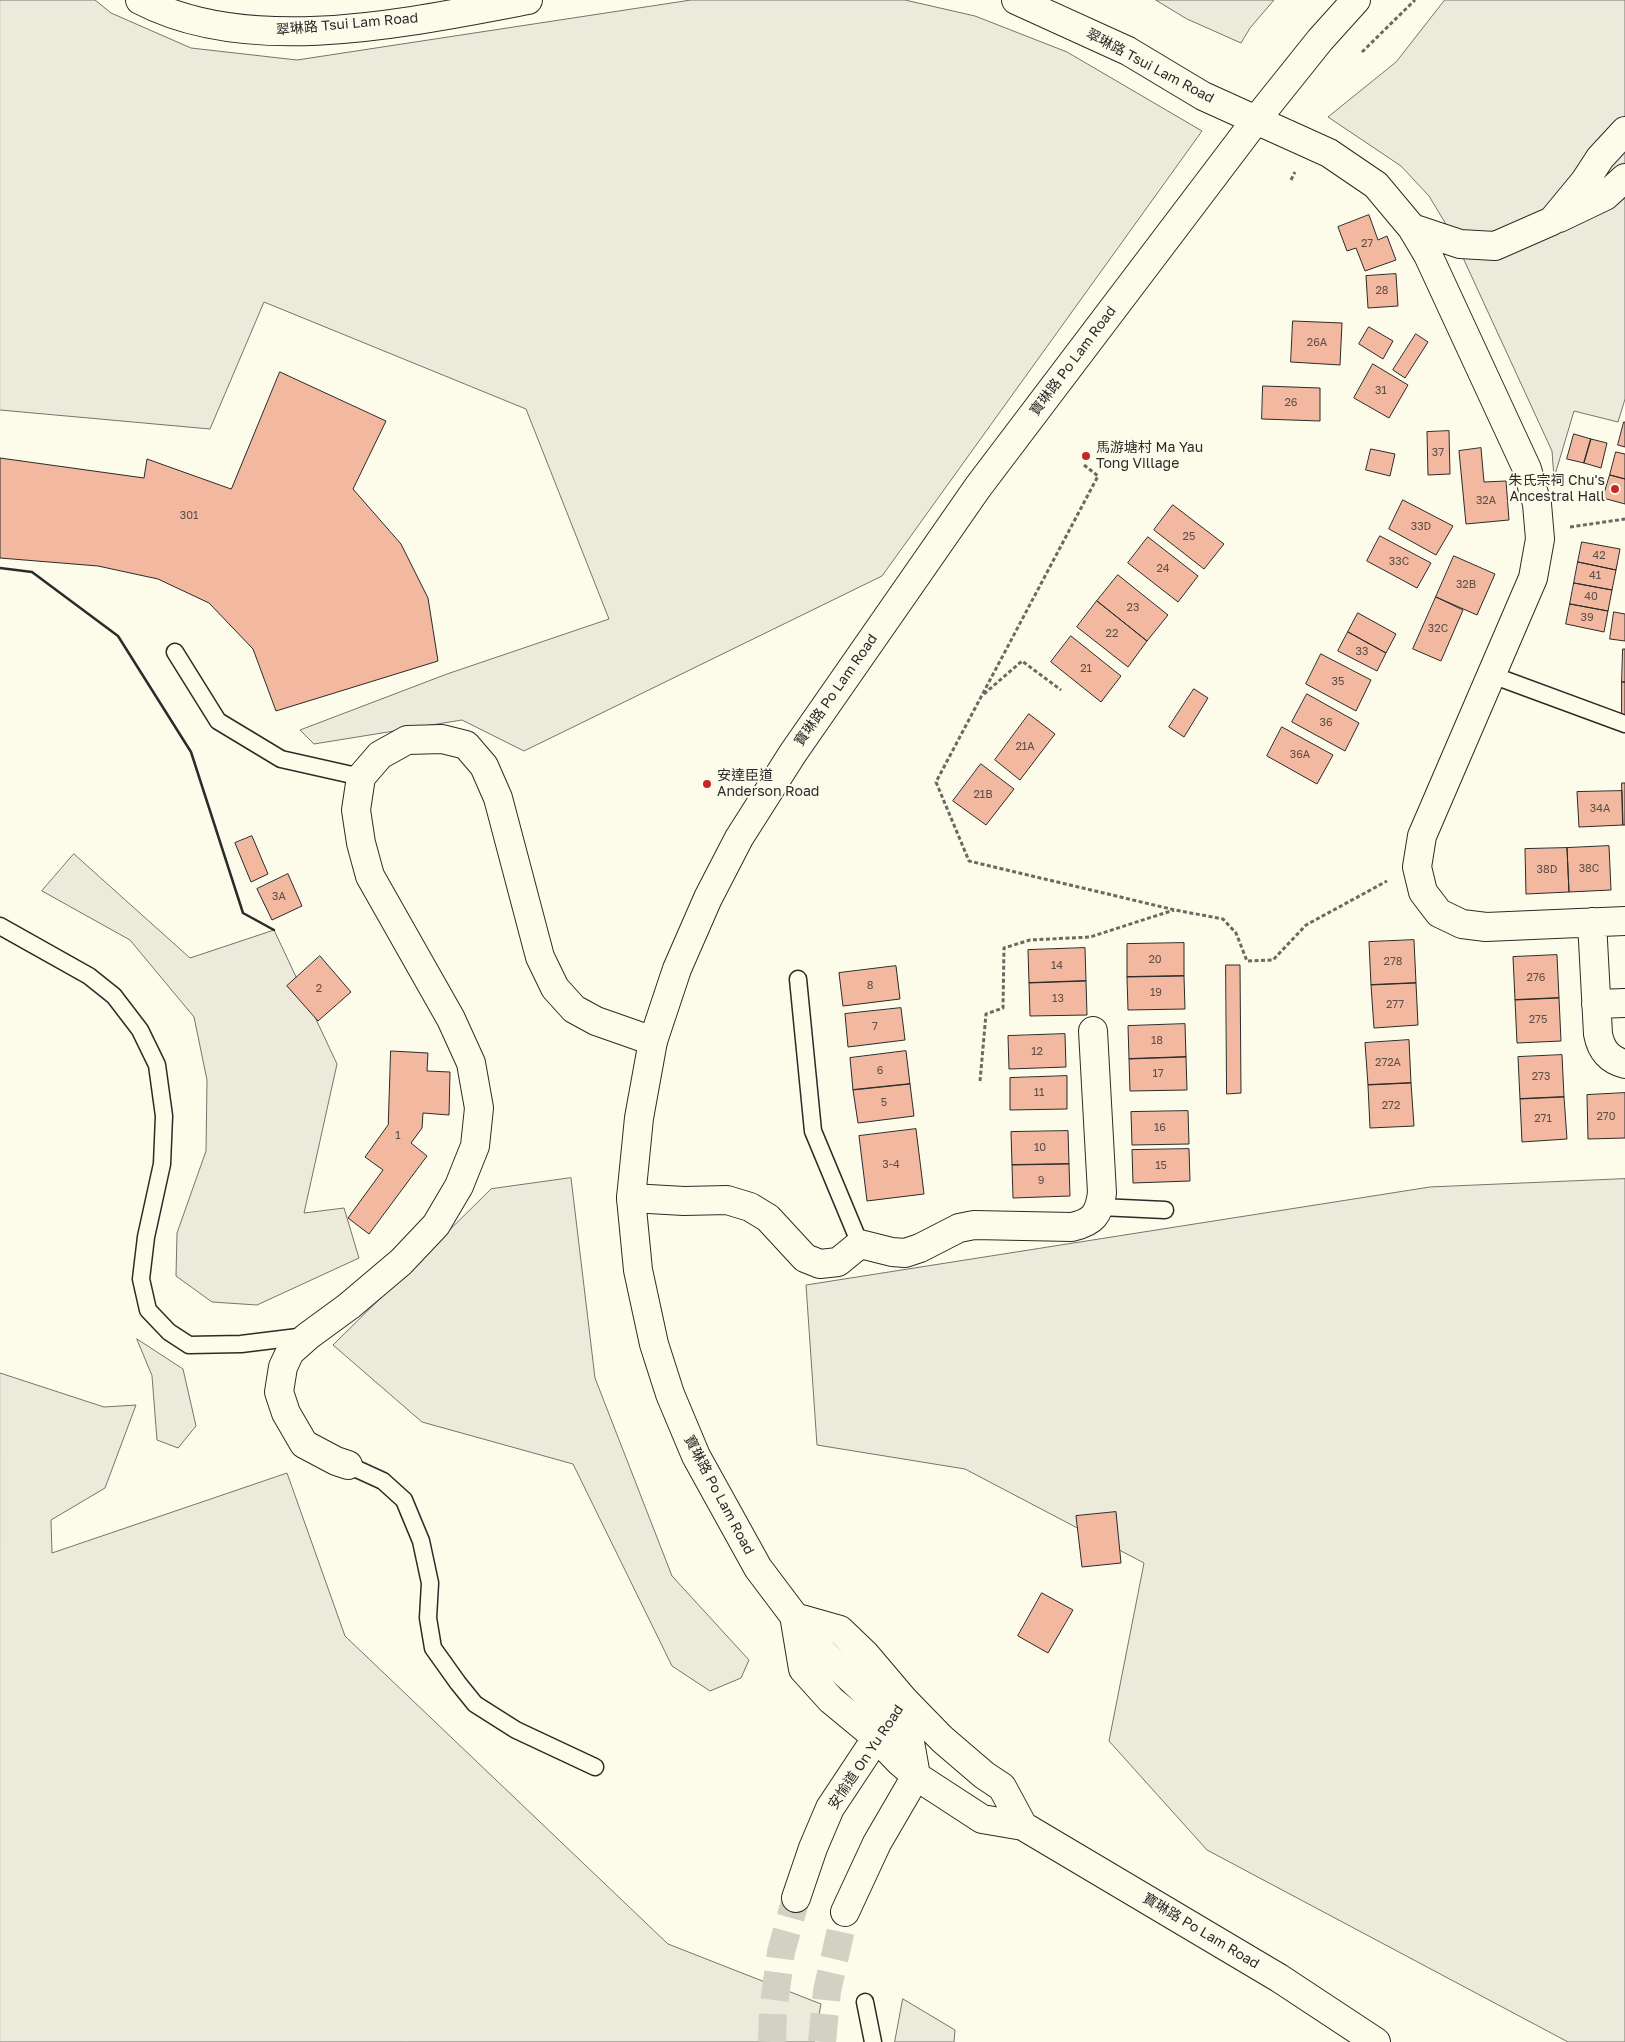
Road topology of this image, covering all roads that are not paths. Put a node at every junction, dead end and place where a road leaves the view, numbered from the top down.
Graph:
1 (140, 0) edge
2 (528, 0) edge
3 (1016, 0) edge
4 (1356, 0) edge
5 (1256, 120) junction
6 (1625, 131) edge
7 (1625, 178) edge
8 (1552, 221) junction
9 (1412, 228) junction
10 (175, 652) dead end
11 (1492, 675) junction
12 (1625, 724) edge
13 (361, 777) junction
14 (1625, 921) edge
15 (1592, 922) junction
16 (0, 926) edge
17 (798, 979) dead end
18 (1625, 1003) edge
19 (1596, 1004) junction
20 (1093, 1031) dead end
21 (653, 1041) junction
22 (1625, 1064) edge
23 (631, 1198) junction
24 (1100, 1207) junction
25 (1165, 1210) dead end
26 (860, 1244) junction
27 (308, 1336) junction
28 (348, 1466) joint
29 (890, 1718) junction
30 (595, 1767) dead end
31 (916, 1776) junction
32 (1023, 1826) junction
33 (796, 1898) tunnel mouth
34 (845, 1912) tunnel mouth
35 (865, 2002) dead end
36 (873, 2042) edge
37 (1376, 2042) edge

1 - 2 street, 翠琳路 Tsui Lam Road
3 - 5 street, 翠琳路 Tsui Lam Road
4 - 5 street, 寶琳路 Po Lam Road
5 - 9 street, 翠琳路 Tsui Lam Road
5 - 21 street, 寶琳路 Po Lam Road
6 - 8 street
7 - 8 street
8 - 9 street
9 - 11 street, 翠琳路 Tsui Lam Road
10 - 13 lane
11 - 12 lane
11 - 15 street, 翠琳路 Tsui Lam Road
13 - 21 street
13 - 27 street
14 - 15 street, 翠琳路 Tsui Lam Road
15 - 19 street
16 - 27 lane
17 - 26 lane
18 - 19 street
19 - 22 street
20 - 24 street
21 - 23 street, 寶琳路 Po Lam Road
23 - 26 street
23 - 29 street, 寶琳路 Po Lam Road
24 - 25 lane
24 - 26 street
27 - 28 street
28 - 30 lane
29 - 31 street, 寶琳路 Po Lam Road
29 - 32 street
29 - 33 street, 安愉道 On Yu Road
31 - 32 street, 寶琳路 Po Lam Road
31 - 34 street
32 - 37 street, 寶琳路 Po Lam Road
35 - 36 lane

